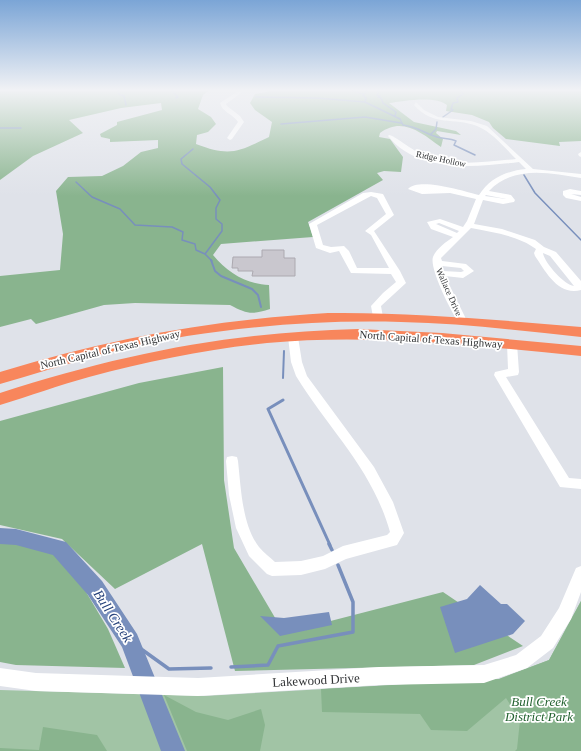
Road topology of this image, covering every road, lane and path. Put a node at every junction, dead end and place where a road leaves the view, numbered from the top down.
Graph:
1 (238, 126) edge
2 (481, 126) edge
3 (391, 136) dead end
4 (230, 138) dead end
5 (517, 160) junction
6 (528, 170) junction
7 (581, 176) edge
8 (450, 191) dead end
9 (581, 193) edge
10 (482, 195) junction
11 (581, 199) edge
12 (467, 228) junction
13 (458, 236) junction
14 (541, 249) junction
15 (437, 263) junction
16 (396, 271) junction
17 (439, 273) junction
18 (378, 317) junction
19 (462, 321) junction
20 (581, 332) edge
21 (293, 337) junction
22 (512, 344) junction
23 (581, 351) edge
24 (0, 378) edge
25 (0, 399) edge
26 (232, 461) dead end
27 (581, 484) edge
28 (581, 573) edge
29 (0, 677) edge

1 - 4 street
2 - 5 street
3 - 5 street, Ridge Hollow
5 - 6 street
6 - 7 street, Wallace Drive
6 - 10 street, Wallace Drive
8 - 10 street
9 - 11 street
10 - 12 street, Wallace Drive
12 - 13 street, Wallace Drive
12 - 13 street
12 - 14 street
13 - 15 street, Wallace Drive
14 - 14 street
15 - 17 street, Wallace Drive
15 - 17 street
16 - 16 street
16 - 18 street
17 - 19 street, Wallace Drive
18 - 19 highway, North Capital of Texas Highway
18 - 24 highway, North Capital of Texas Highway
19 - 20 highway, North Capital of Texas Highway
21 - 22 highway, North Capital of Texas Highway
21 - 25 highway, North Capital of Texas Highway
21 - 26 street
22 - 23 highway, North Capital of Texas Highway
22 - 27 street
28 - 29 street, Lakewood Drive

